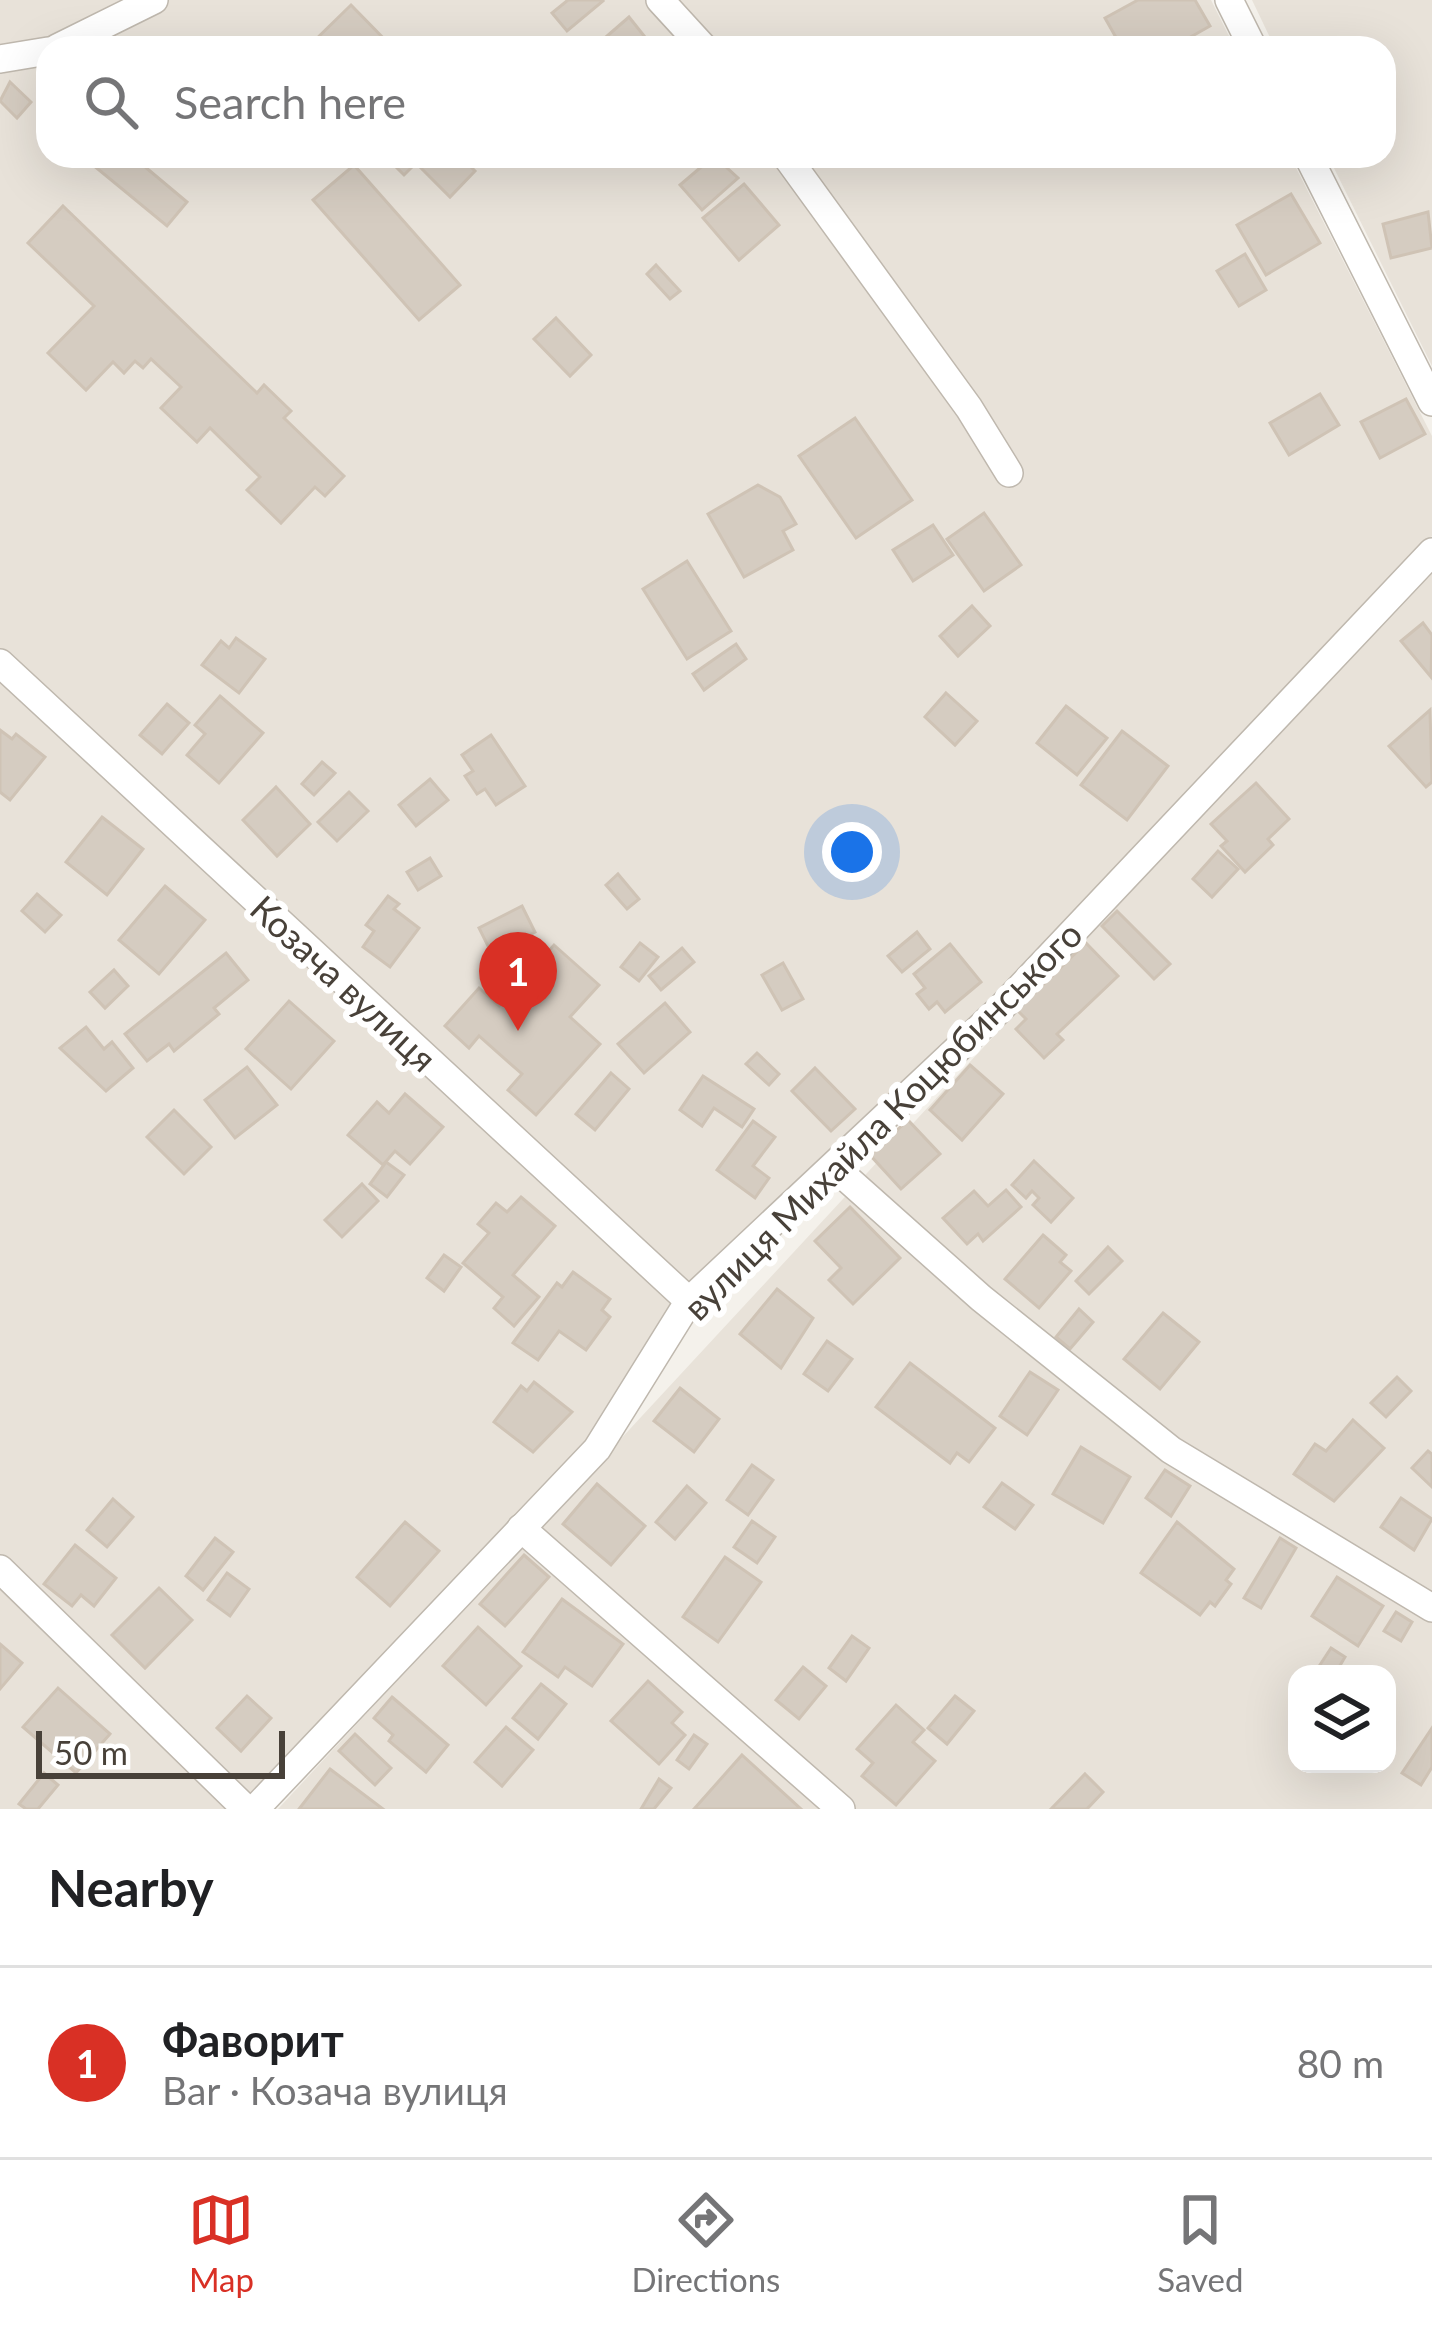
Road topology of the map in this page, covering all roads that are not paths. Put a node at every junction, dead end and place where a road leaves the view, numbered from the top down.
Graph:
1 (154, 0) edge
2 (660, 0) edge
3 (1229, 0) edge
4 (81, 36) edge
5 (693, 36) edge
6 (1247, 36) edge
7 (36, 53) edge
8 (0, 58) edge
9 (794, 168) edge
10 (1314, 168) edge
11 (1432, 402) edge
12 (1009, 473) dead end
13 (1432, 552) edge
14 (0, 663) edge
15 (834, 1167) junction
16 (689, 1301) junction
17 (521, 1528) junction
18 (0, 1569) edge
19 (1432, 1608) edge
20 (251, 1809) edge
21 (841, 1809) edge

1 - 4 street
2 - 5 street
3 - 6 street
7 - 8 street
9 - 12 street
10 - 11 street
13 - 15 street, вулиця Михайла Коцюбинського
14 - 16 street, Козача вулиця
15 - 16 street, вулиця Михайла Коцюбинського
15 - 19 street
16 - 17 street, вулиця Михайла Коцюбинського
17 - 20 street, вулиця Михайла Коцюбинського
17 - 21 street
18 - 20 street

